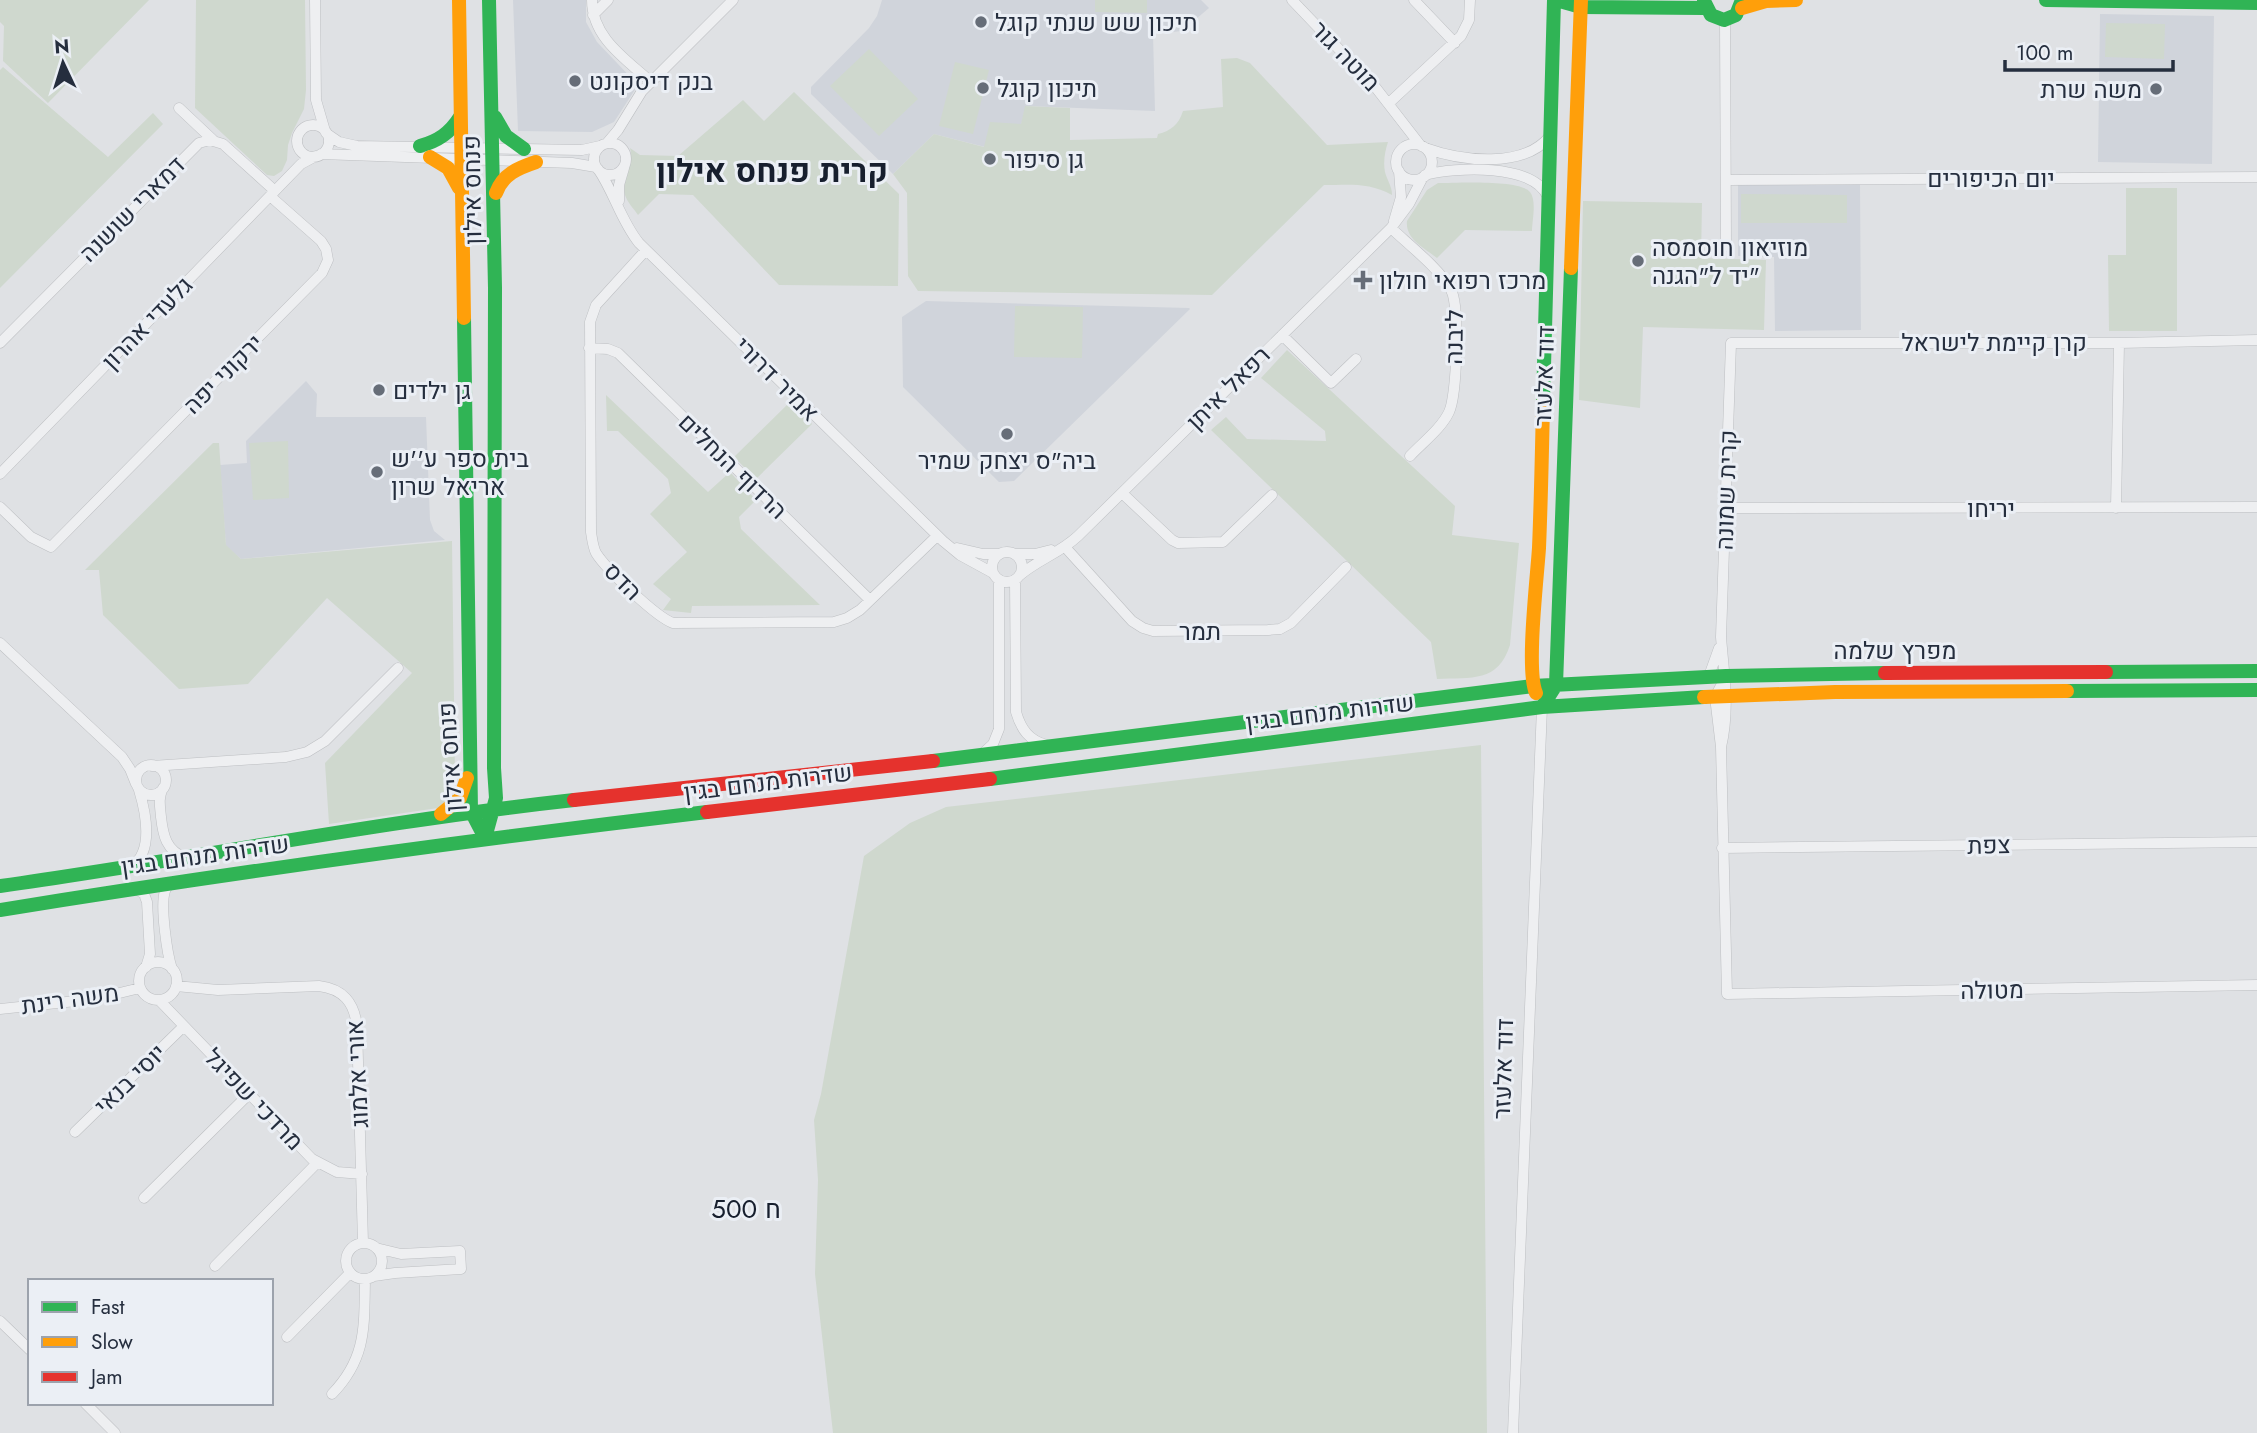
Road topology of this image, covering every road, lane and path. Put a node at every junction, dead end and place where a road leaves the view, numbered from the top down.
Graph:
1 (315, 0) edge
2 (459, 0) edge
3 (489, 0) edge
4 (592, 0) edge
5 (608, 0) edge
6 (733, 0) edge
7 (1292, 0) edge
8 (1414, 0) edge
9 (1470, 0) edge
10 (1555, 0) edge
11 (1796, 0) edge
12 (2046, 0) edge
13 (1763, 1) edge
14 (2257, 3) edge
15 (1581, 4) edge
16 (1704, 4) edge
17 (1742, 4) edge
18 (593, 15) junction
19 (1725, 21) junction
20 (1455, 43) junction
21 (651, 82) junction
22 (316, 100) junction
23 (1389, 103) junction
24 (179, 108) dead end
25 (493, 113) junction
26 (1397, 114) junction
27 (461, 116) junction
28 (626, 117) junction
29 (303, 129) junction
30 (326, 132) junction
31 (1551, 136) junction
32 (213, 140) junction
33 (603, 145) junction
34 (298, 147) junction
35 (1423, 147) junction
36 (524, 149) junction
37 (624, 150) junction
38 (425, 152) junction
39 (461, 153) junction
40 (494, 154) junction
41 (319, 155) junction
42 (1398, 155) junction
43 (536, 162) junction
44 (597, 168) junction
45 (624, 168) junction
46 (1399, 171) junction
47 (293, 173) junction
48 (1424, 176) junction
49 (2257, 177) edge
50 (1726, 180) junction
51 (272, 194) junction
52 (462, 194) junction
53 (1548, 197) junction
54 (495, 198) junction
55 (620, 208) junction
56 (1391, 228) junction
57 (1726, 246) dead end
58 (646, 250) junction
59 (1282, 335) junction
60 (2257, 340) edge
61 (0, 343) edge
62 (1731, 343) joint
63 (2119, 343) junction
64 (589, 348) junction
65 (1356, 359) dead end
66 (1409, 456) dead end
67 (0, 474) edge
68 (1122, 493) junction
69 (1272, 495) dead end
70 (0, 507) edge
71 (2257, 507) edge
72 (1726, 508) junction
73 (2116, 508) junction
74 (941, 539) junction
75 (1065, 547) junction
76 (999, 554) junction
77 (1015, 554) junction
78 (1346, 567) dead end
79 (996, 576) junction
80 (1017, 578) junction
81 (870, 600) junction
82 (1721, 637) junction
83 (0, 643) edge
84 (1533, 650) junction
85 (398, 667) dead end
86 (2257, 671) edge
87 (1709, 676) junction
88 (1726, 676) junction
89 (1556, 684) junction
90 (1533, 686) junction
91 (1511, 688) junction
92 (2257, 690) edge
93 (1721, 696) junction
94 (1542, 707) junction
95 (1058, 747) junction
96 (116, 751) junction
97 (975, 756) junction
98 (191, 762) junction
99 (150, 766) junction
100 (494, 768) junction
101 (470, 771) junction
102 (164, 785) junction
103 (138, 787) junction
104 (534, 804) junction
105 (493, 809) junction
106 (471, 811) junction
107 (439, 816) junction
108 (485, 838) junction
109 (2257, 842) edge
110 (1722, 848) junction
111 (187, 858) junction
112 (130, 868) junction
113 (174, 882) junction
114 (0, 886) edge
115 (131, 888) junction
116 (0, 910) edge
117 (146, 967) junction
118 (172, 969) junction
119 (2257, 985) edge
120 (176, 986) junction
121 (140, 988) junction
122 (159, 1000) junction
123 (0, 1009) edge
124 (184, 1026) junction
125 (249, 1094) junction
126 (75, 1132) dead end
127 (317, 1163) junction
128 (362, 1174) junction
129 (144, 1198) dead end
130 (362, 1243) junction
131 (376, 1248) junction
132 (215, 1266) dead end
133 (350, 1273) junction
134 (370, 1278) junction
135 (0, 1321) edge
136 (286, 1337) dead end
137 (28, 1348) edge
138 (332, 1395) dead end
139 (87, 1405) edge
140 (115, 1433) edge
141 (1513, 1433) edge

1 - 22 street
2 - 27 street, פנחס אילון
3 - 25 street, פנחס אילון
4 - 18 street
5 - 18 street
6 - 21 street
7 - 23 street, מוטה גור
8 - 20 street
9 - 20 street
10 - 15 street
10 - 31 street, דוד אלעזר
11 - 13 street
12 - 14 street
13 - 17 street
15 - 16 street
15 - 89 street, דוד אלעזר
16 - 19 street
17 - 19 street
18 - 21 street
19 - 50 street
20 - 23 street
21 - 28 street
22 - 29 street
22 - 30 street
23 - 26 street, מוטה גור
24 - 32 street
25 - 36 street
25 - 40 street, פנחס אילון
26 - 35 street, מוטה גור
26 - 42 street, מוטה גור
27 - 38 street
27 - 39 street, פנחס אילון
28 - 33 street
28 - 37 street
29 - 30 street
29 - 34 street
30 - 38 street
30 - 41 street
31 - 35 street
31 - 53 street, דוד אלעזר
32 - 51 street
32 - 61 street, דמארי שושנה
33 - 36 street
33 - 37 street
33 - 44 street
34 - 41 street
34 - 47 street
35 - 42 street
35 - 48 street
36 - 40 street
37 - 45 street
38 - 39 street
38 - 41 street
38 - 52 street
39 - 40 street
39 - 52 street, פנחס אילון
40 - 43 street
40 - 54 street, פנחס אילון
41 - 47 street, גלעדי אהרון
42 - 46 street
43 - 44 street
43 - 54 street
44 - 45 street
44 - 55 street, אמיר דרורי
45 - 55 street
46 - 48 street
46 - 56 street, רפאל איתן
47 - 51 street, גלעדי אהרון
48 - 53 street
48 - 56 street, רפאל איתן
49 - 50 street, יום הכיפורים
50 - 57 street
51 - 67 street, גלעדי אהרון
51 - 70 street, ירקוני יפה
52 - 101 street, פנחס אילון
53 - 84 street, דוד אלעזר
54 - 100 street, פנחס אילון
55 - 58 street, אמיר דרורי
56 - 59 street, רפאל איתן
56 - 66 street, ליבנה
58 - 64 street, הדס
58 - 74 street, אמיר דרורי
59 - 65 street
59 - 68 street, רפאל איתן
60 - 63 street, קרן קיימת לישראל
62 - 63 street, קרן קיימת לישראל
62 - 72 street, קרית שמונה
63 - 73 street
64 - 81 street, הרדוף הנחלים
64 - 81 street, הדס
68 - 69 street
68 - 75 street, רפאל איתן
71 - 73 street, יריחו
72 - 73 street, יריחו
72 - 82 street, קרית שמונה
74 - 76 street, אמיר דרורי
74 - 79 street, אמיר דרורי
74 - 81 street, הדס
75 - 77 street
75 - 78 street, תמר
75 - 80 street, רפאל איתן
76 - 77 street
76 - 79 street
77 - 80 street
79 - 80 street
79 - 97 street
80 - 95 street
82 - 87 street, קרית שמונה
82 - 88 street, קרית שמונה
83 - 96 street
84 - 90 street, דוד אלעזר
84 - 91 street
85 - 98 street
86 - 88 street, מפרץ שלמה
87 - 88 street, מפרץ שלמה
87 - 89 street, מפרץ שלמה
88 - 93 street
89 - 90 street, מפרץ שלמה
89 - 94 street, דוד אלעזר
90 - 91 street, שדרות מנחם בגין
90 - 94 street, דוד אלעזר
91 - 95 street, שדרות מנחם בגין
92 - 93 street, מפרץ שלמה
93 - 94 street, מפרץ שלמה
93 - 110 street
94 - 108 street, שדרות מנחם בגין
94 - 141 street, דוד אלעזר
95 - 97 street, שדרות מנחם בגין
96 - 99 street
96 - 103 street
97 - 104 street, שדרות מנחם בגין
98 - 99 street
98 - 102 street
99 - 102 street
99 - 103 street
100 - 104 street
100 - 105 street, פנחס אילון
101 - 106 street, פנחס אילון
101 - 107 street
102 - 103 street
102 - 111 street
103 - 112 street
104 - 105 street, שדרות מנחם בגין
105 - 106 street, שדרות מנחם בגין
105 - 108 street, פנחס אילון
106 - 107 street, שדרות מנחם בגין
106 - 108 street, פנחס אילון
107 - 111 street, שדרות מנחם בגין
108 - 113 street, שדרות מנחם בגין
109 - 110 street, צפת
110 - 119 street, מטולה
111 - 112 street, שדרות מנחם בגין
112 - 114 street, שדרות מנחם בגין
113 - 115 street, שדרות מנחם בגין
113 - 118 street
115 - 116 street, שדרות מנחם בגין
115 - 117 street
117 - 118 street
117 - 121 street
118 - 120 street
120 - 122 street
120 - 128 street, אורי אלמוג
121 - 122 street
121 - 123 street, משה רינת
122 - 124 street, מרדכי שפיגל
124 - 125 street, מרדכי שפיגל
124 - 126 street, יוסי בנאי
125 - 127 street, מרדכי שפיגל
125 - 129 street
127 - 128 street, מרדכי שפיגל
127 - 132 street
128 - 130 street, אורי אלמוג
130 - 131 street
130 - 133 street
131 - 134 street
131 - 134 street
133 - 134 street
133 - 136 street
134 - 138 street
135 - 137 street
139 - 140 street

